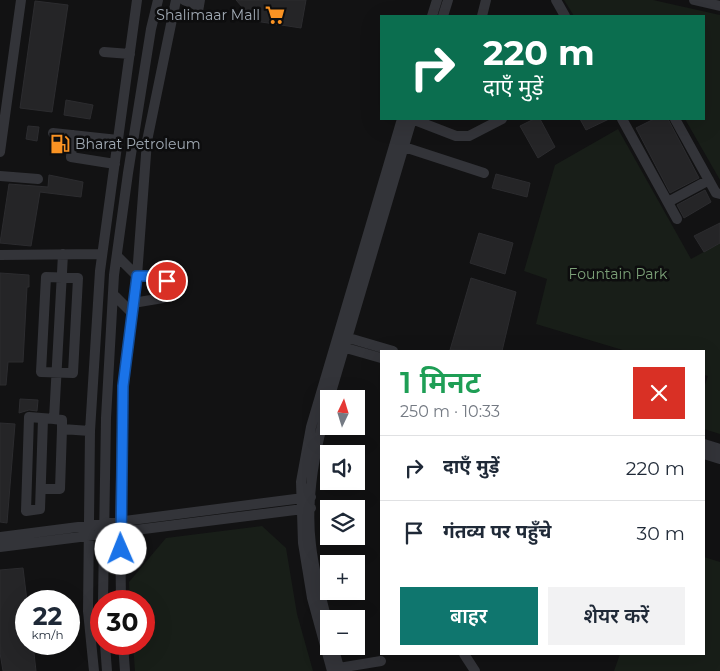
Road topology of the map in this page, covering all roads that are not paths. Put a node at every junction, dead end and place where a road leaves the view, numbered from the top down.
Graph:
1 (21, 0) edge
2 (138, 0) edge
3 (158, 0) edge
4 (176, 0) edge
5 (184, 0) edge
6 (437, 0) edge
7 (448, 0) edge
8 (486, 0) edge
9 (556, 0) edge
10 (694, 0) edge
11 (720, 6) edge
12 (199, 8) edge
13 (432, 15) edge
14 (443, 15) edge
15 (482, 15) edge
16 (564, 15) edge
17 (104, 52) dead end
18 (130, 54) junction
19 (402, 120) edge
20 (412, 120) edge
21 (415, 120) edge
22 (623, 120) edge
23 (676, 120) edge
24 (487, 122) edge
25 (53, 133) dead end
26 (73, 135) junction
27 (118, 140) junction
28 (399, 146) junction
29 (0, 152) edge
30 (115, 164) junction
31 (484, 173) dead end
32 (0, 176) edge
33 (38, 179) dead end
34 (709, 180) junction
35 (720, 194) edge
36 (668, 202) junction
37 (677, 219) dead end
38 (63, 254) junction
39 (102, 254) junction
40 (0, 255) edge
41 (117, 256) junction
42 (137, 276) junction
43 (61, 278) junction
44 (113, 294) junction
45 (132, 307) junction
46 (341, 341) junction
47 (388, 350) edge
48 (380, 358) edge
49 (56, 372) junction
50 (331, 390) edge
51 (42, 418) junction
52 (54, 419) junction
53 (62, 429) junction
54 (90, 431) junction
55 (320, 431) edge
56 (705, 444) edge
57 (720, 449) edge
58 (705, 454) edge
59 (720, 459) edge
60 (41, 489) junction
61 (306, 498) junction
62 (306, 509) junction
63 (233, 513) junction
64 (120, 527) junction
65 (103, 529) junction
66 (88, 531) junction
67 (0, 536) edge
68 (0, 547) edge
69 (102, 590) edge
70 (121, 590) edge
71 (325, 610) edge
72 (106, 655) edge
73 (124, 655) edge
74 (334, 655) edge
75 (465, 655) edge
76 (381, 660) dead end
77 (337, 670) edge
78 (94, 671) edge
79 (107, 671) edge
80 (126, 671) edge
81 (475, 671) edge

1 - 29 street
2 - 18 street
3 - 41 street
4 - 42 street
5 - 12 street
6 - 13 street
7 - 14 street
8 - 15 street
9 - 16 street
10 - 11 street
17 - 18 street
18 - 27 street
19 - 28 street
20 - 28 street
21 - 24 street
22 - 36 street
23 - 34 street
25 - 26 street
26 - 27 street
26 - 30 street
27 - 30 street
28 - 31 street
28 - 46 street
30 - 39 street
32 - 33 street
34 - 35 street
34 - 36 street
36 - 37 street
38 - 39 street
38 - 40 street
38 - 43 street
39 - 54 street
41 - 42 street
41 - 44 street
42 - 45 street
42 - 45 street
43 - 49 street
43 - 49 street
43 - 49 street
44 - 45 street
44 - 65 street
45 - 64 street
46 - 47 street
46 - 48 street
46 - 50 street
46 - 61 street
49 - 52 street
51 - 52 street
51 - 60 street
51 - 60 street
52 - 53 street
53 - 54 street
53 - 60 street
54 - 66 street
55 - 61 street
56 - 57 street
58 - 59 street
61 - 62 street
61 - 63 street
62 - 63 street
62 - 71 street
62 - 77 street
63 - 64 street
64 - 65 street
64 - 70 street
65 - 66 street
65 - 69 street
66 - 67 street
66 - 68 street
66 - 78 street
72 - 79 street
73 - 80 street
74 - 77 street
75 - 81 street
76 - 77 street

